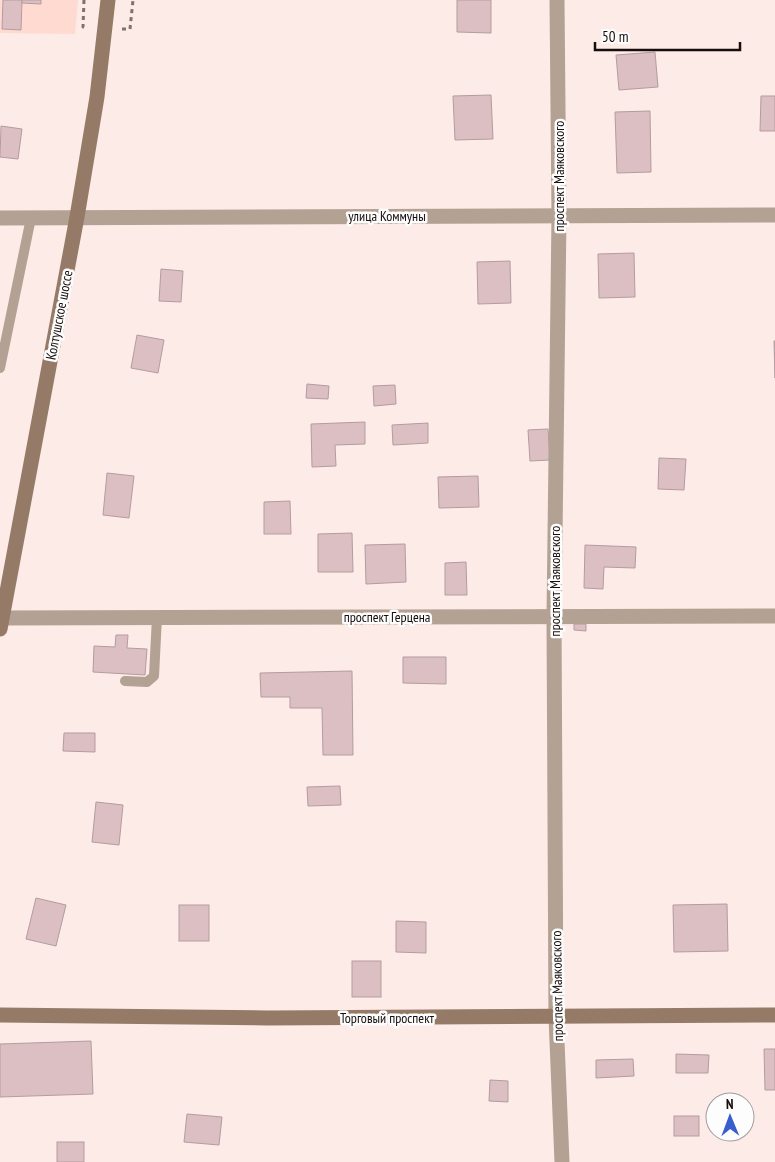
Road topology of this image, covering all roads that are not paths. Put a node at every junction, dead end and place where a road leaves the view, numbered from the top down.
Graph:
1 (108, 0) edge
2 (557, 0) edge
3 (775, 215) edge
4 (559, 216) junction
5 (0, 218) edge
6 (30, 218) junction
7 (77, 218) junction
8 (0, 368) edge
9 (775, 616) edge
10 (157, 617) junction
11 (554, 617) junction
12 (1, 622) edge
13 (125, 681) dead end
14 (0, 1015) edge
15 (775, 1016) edge
16 (556, 1017) junction
17 (562, 1162) edge

1 - 7 street, Колтушское шоссе
2 - 4 street, проспект Маяковского
3 - 4 street, улица Коммуны
4 - 7 street, улица Коммуны
4 - 11 street, проспект Маяковского
5 - 6 street, улица Коммуны
6 - 7 street, улица Коммуны
6 - 8 lane
7 - 12 street, Колтушское шоссе
9 - 11 street, проспект Герцена
10 - 11 street, проспект Герцена
10 - 12 street, проспект Герцена
10 - 13 lane
11 - 16 street, проспект Маяковского
14 - 16 street, Торговый проспект
15 - 16 street, Торговый проспект
16 - 17 street, проспект Маяковского

